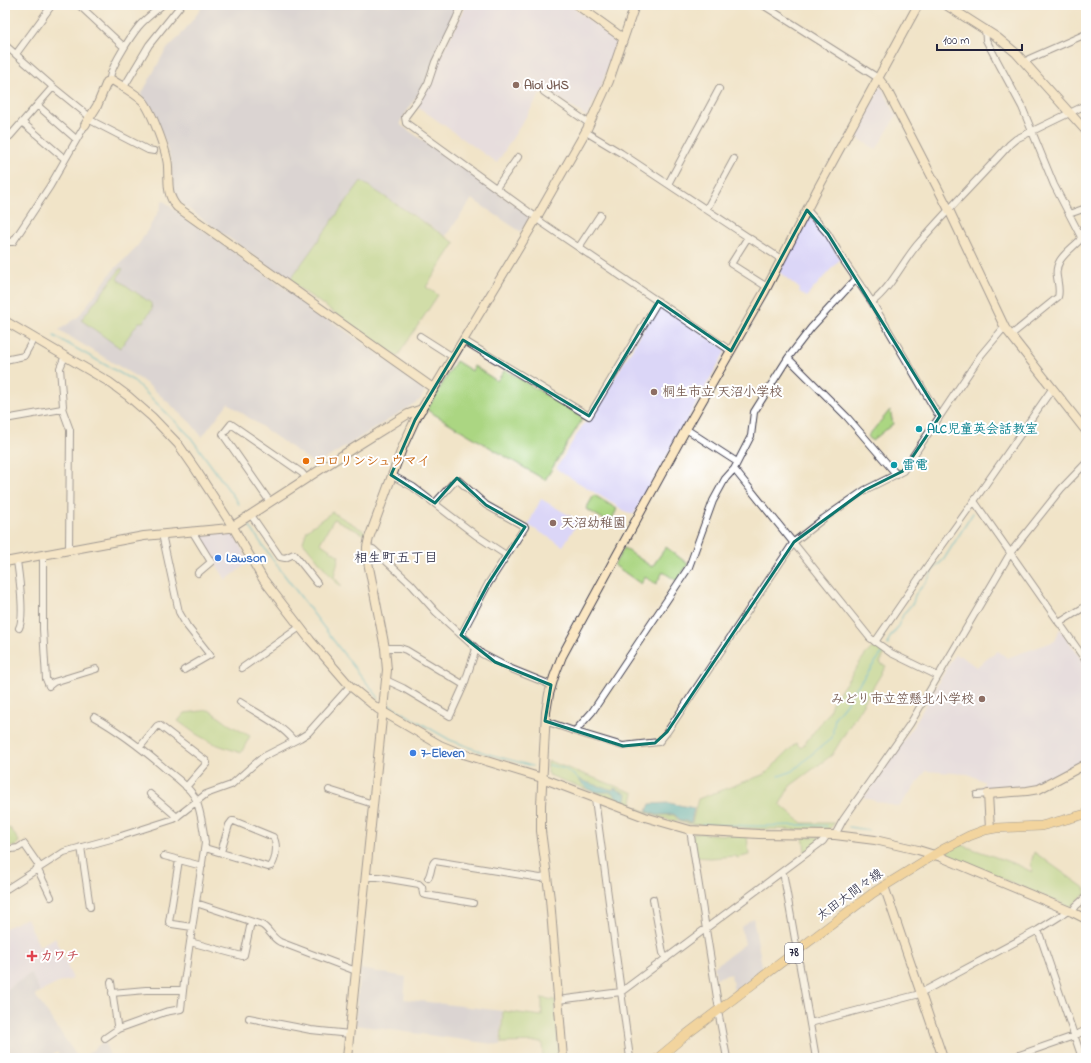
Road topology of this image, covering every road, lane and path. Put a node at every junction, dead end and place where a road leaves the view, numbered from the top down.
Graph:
1 (52, 5) edge
2 (79, 5) edge
3 (162, 5) edge
4 (173, 5) edge
5 (462, 5) edge
6 (577, 5) edge
7 (635, 5) edge
8 (763, 5) edge
9 (918, 5) edge
10 (946, 5) edge
11 (180, 8) edge
12 (985, 29) junction
13 (1086, 34) edge
14 (623, 38) junction
15 (5, 45) edge
16 (124, 47) junction
17 (16, 54) junction
18 (1025, 63) junction
19 (878, 78) junction
20 (110, 80) junction
21 (53, 87) junction
22 (124, 87) junction
23 (719, 89) dead end
24 (544, 92) dead end
25 (37, 105) junction
26 (1086, 105) edge
27 (1070, 113) junction
28 (88, 120) junction
29 (22, 122) junction
30 (588, 128) junction
31 (1086, 130) edge
32 (1032, 132) junction
33 (10, 136) dead end
34 (76, 139) junction
35 (154, 151) dead end
36 (518, 157) dead end
37 (65, 159) junction
38 (734, 159) dead end
39 (668, 184) junction
40 (496, 188) junction
41 (1086, 208) edge
42 (706, 210) junction
43 (807, 210) junction
44 (948, 210) junction
45 (1070, 214) junction
46 (600, 216) dead end
47 (536, 218) junction
48 (748, 237) junction
49 (5, 240) edge
50 (579, 247) junction
51 (781, 259) junction
52 (856, 279) junction
53 (767, 287) junction
54 (658, 301) junction
55 (872, 302) junction
56 (5, 321) edge
57 (1005, 328) junction
58 (1011, 335) junction
59 (420, 336) dead end
60 (34, 338) junction
61 (463, 340) junction
62 (731, 351) junction
63 (66, 356) junction
64 (453, 357) junction
65 (788, 358) junction
66 (5, 360) edge
67 (433, 388) junction
68 (1052, 389) junction
69 (62, 408) junction
70 (422, 409) junction
71 (940, 416) junction
72 (5, 419) edge
73 (686, 429) junction
74 (1086, 430) edge
75 (737, 462) junction
76 (1086, 463) edge
77 (734, 469) junction
78 (392, 475) junction
79 (897, 475) junction
80 (306, 478) junction
81 (974, 501) junction
82 (270, 502) junction
83 (435, 503) junction
84 (251, 515) junction
85 (233, 527) junction
86 (192, 531) junction
87 (162, 534) junction
88 (794, 542) junction
89 (367, 547) junction
90 (69, 550) junction
91 (1011, 552) junction
92 (43, 555) junction
93 (506, 555) junction
94 (17, 560) junction
95 (5, 562) edge
96 (198, 573) dead end
97 (317, 583) dead end
98 (1086, 606) edge
99 (1059, 623) junction
100 (300, 627) junction
101 (19, 628) dead end
102 (461, 635) junction
103 (875, 642) junction
104 (385, 648) junction
105 (476, 649) junction
106 (1086, 661) edge
107 (242, 668) dead end
108 (96, 669) dead end
109 (184, 670) dead end
110 (938, 676) junction
111 (386, 680) junction
112 (464, 685) junction
113 (551, 685) junction
114 (350, 686) junction
115 (240, 702) dead end
116 (382, 712) junction
117 (94, 717) dead end
118 (545, 721) junction
119 (575, 731) junction
120 (294, 741) junction
121 (140, 747) junction
122 (1086, 764) edge
123 (542, 778) junction
124 (186, 787) junction
125 (329, 790) dead end
126 (150, 794) dead end
127 (988, 794) junction
128 (977, 795) dead end
129 (595, 799) junction
130 (197, 802) junction
131 (373, 804) junction
132 (1086, 814) edge
133 (177, 817) junction
134 (990, 829) junction
135 (690, 830) junction
136 (831, 835) junction
137 (81, 846) junction
138 (204, 848) junction
139 (5, 850) edge
140 (221, 852) junction
141 (934, 854) junction
142 (164, 856) dead end
143 (179, 860) junction
144 (202, 866) junction
145 (39, 867) junction
146 (782, 872) junction
147 (366, 877) junction
148 (547, 877) junction
149 (428, 878) dead end
150 (884, 886) junction
151 (5, 890) edge
152 (51, 897) dead end
153 (1086, 897) edge
154 (654, 899) dead end
155 (473, 902) dead end
156 (196, 903) junction
157 (90, 907) dead end
158 (1070, 912) junction
159 (1086, 919) edge
160 (251, 922) junction
161 (192, 927) junction
162 (706, 929) junction
163 (1038, 930) junction
164 (190, 942) junction
165 (797, 951) junction
166 (666, 959) junction
167 (356, 971) junction
168 (111, 982) dead end
169 (183, 990) junction
170 (621, 992) junction
171 (921, 992) junction
172 (112, 993) junction
173 (558, 1000) junction
174 (719, 1010) junction
175 (249, 1018) dead end
176 (810, 1023) junction
177 (118, 1029) junction
178 (1086, 1030) edge
179 (350, 1034) junction
180 (1074, 1036) junction
181 (105, 1038) dead end
182 (347, 1058) edge
183 (563, 1058) edge
184 (630, 1058) edge
185 (658, 1058) edge
186 (727, 1058) edge
187 (816, 1058) edge
188 (943, 1058) edge
189 (1010, 1058) edge
190 (1082, 1058) edge

1 - 17 street
2 - 16 street
3 - 16 street
4 - 11 street
5 - 40 street
6 - 14 street
7 - 14 street
8 - 19 street
9 - 19 street
10 - 12 street
11 - 22 street
12 - 18 street
12 - 32 street
13 - 18 street
14 - 30 street
15 - 17 street
16 - 20 street
17 - 21 street
18 - 27 street
19 - 43 street
19 - 44 street
20 - 22 street
20 - 28 street
21 - 25 street
21 - 28 street
22 - 67 street
23 - 39 street
24 - 30 street
25 - 29 street
25 - 34 street
26 - 27 street
27 - 31 street
27 - 32 street
28 - 34 street
28 - 35 street
29 - 33 street
29 - 37 street
30 - 39 street
30 - 47 street
32 - 44 street
32 - 45 street
34 - 37 street
36 - 40 street
37 - 49 street
38 - 42 street
39 - 42 street
40 - 47 street
41 - 45 street
42 - 48 street
43 - 51 street
43 - 52 street
44 - 55 street
44 - 57 street
45 - 58 street
46 - 50 street
47 - 50 street
47 - 61 street
48 - 51 street
48 - 53 street
50 - 54 street
51 - 53 street
52 - 55 street
52 - 65 street
53 - 62 street
54 - 61 street
54 - 62 street
55 - 71 street
56 - 60 street
57 - 58 street
57 - 71 street
58 - 68 street
59 - 64 street
60 - 63 street
60 - 66 street
61 - 64 street
62 - 73 street
63 - 69 street
63 - 85 street
64 - 67 street
65 - 75 street
65 - 79 street
67 - 70 street
68 - 74 street
68 - 81 street
69 - 72 street
69 - 90 street
70 - 78 street
70 - 80 street
71 - 79 street
73 - 75 street
73 - 113 street
75 - 77 street
76 - 91 street
77 - 88 street
77 - 119 street
78 - 83 street
78 - 89 street
79 - 88 street
80 - 82 street
80 - 82 street
81 - 91 street
81 - 103 street
82 - 84 street
83 - 93 street
83 - 93 street
84 - 85 street
84 - 97 street
85 - 86 street
85 - 100 street
86 - 87 street
86 - 96 street
87 - 90 street
87 - 109 street
88 - 103 street
88 - 119 street
89 - 102 street
89 - 104 street
90 - 92 street
91 - 99 street
91 - 110 street
92 - 94 street
92 - 108 street
93 - 102 street
94 - 95 street
94 - 101 street
98 - 99 street
99 - 106 street
100 - 107 street
100 - 114 street
102 - 105 street
103 - 110 street
104 - 111 street
104 - 112 street
105 - 112 street
105 - 113 street
110 - 136 street
111 - 112 street
111 - 116 street
113 - 118 street
114 - 116 street
114 - 120 street
115 - 120 street
116 - 123 street
116 - 131 street
117 - 121 street
118 - 119 street
118 - 123 street
120 - 130 street
121 - 124 street
121 - 124 street
122 - 127 street
123 - 129 street
123 - 148 street
124 - 130 street
125 - 131 street
126 - 133 street
127 - 128 street
127 - 134 street
129 - 135 street
129 - 170 street
130 - 133 street
130 - 138 street
131 - 147 street
132 - 134 main road, 太田大間々線 / 78
133 - 137 street
134 - 141 main road, 太田大間々線 / 78
135 - 136 street
135 - 162 street
136 - 141 street
136 - 146 street
137 - 145 street
137 - 157 street
138 - 140 street
138 - 144 street
139 - 145 street
140 - 140 street
141 - 150 main road, 太田大間々線 / 78
141 - 158 street
142 - 143 street
143 - 144 street
143 - 161 street
144 - 156 street
145 - 151 street
145 - 152 street
146 - 162 street
146 - 165 street
147 - 155 street
147 - 167 street
148 - 149 street
148 - 173 street
150 - 165 main road, 太田大間々線 / 78
150 - 171 street
153 - 158 street
154 - 166 street
156 - 160 street
156 - 161 street
158 - 159 street
158 - 163 street
160 - 164 street
160 - 167 street
161 - 164 street
162 - 166 street
162 - 174 street
163 - 171 street
163 - 180 street
164 - 169 street
165 - 174 main road, 太田大間々線 / 78
165 - 176 street
166 - 170 street
167 - 179 street
168 - 172 street
169 - 172 street
169 - 177 street
170 - 173 street
170 - 184 street
171 - 176 street
171 - 188 street
172 - 177 street
173 - 183 street
174 - 185 main road, 太田大間々線 / 78
174 - 186 street
175 - 179 street
176 - 187 street
177 - 181 street
178 - 180 street
179 - 182 street
180 - 189 street
180 - 190 street

